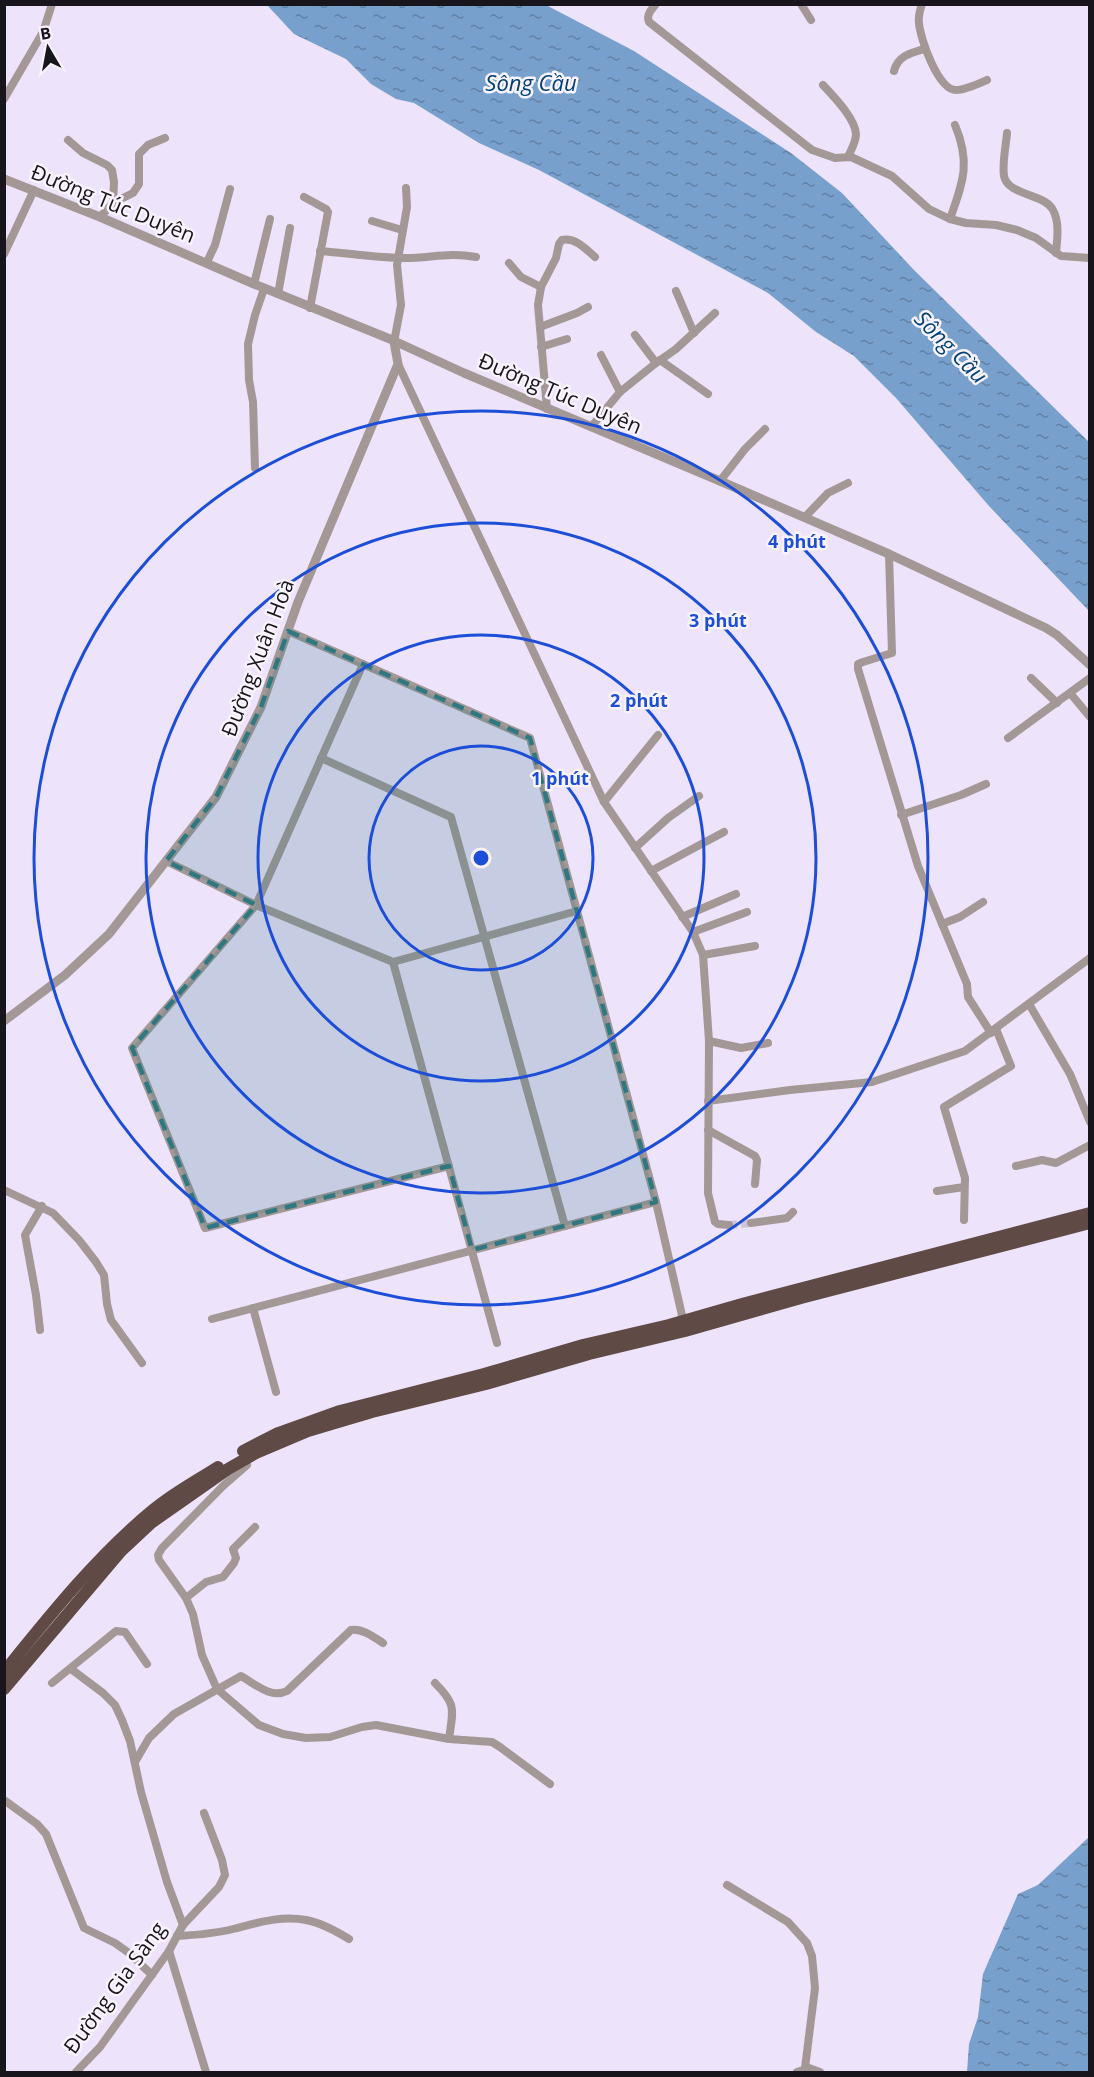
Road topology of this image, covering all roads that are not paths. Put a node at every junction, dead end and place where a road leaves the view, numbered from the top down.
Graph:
1 (52, 4) edge
2 (656, 4) edge
3 (801, 4) edge
4 (922, 4) edge
5 (811, 20) dead end
6 (924, 49) junction
7 (894, 72) dead end
8 (987, 80) dead end
9 (823, 85) dead end
10 (4, 99) edge
11 (955, 125) dead end
12 (1007, 133) dead end
13 (165, 138) dead end
14 (68, 140) dead end
15 (848, 157) junction
16 (4, 179) edge
17 (406, 188) dead end
18 (230, 189) dead end
19 (34, 190) junction
20 (304, 197) dead end
21 (113, 202) junction
22 (100, 217) junction
23 (270, 219) dead end
24 (950, 219) junction
25 (372, 221) dead end
26 (290, 228) dead end
27 (402, 230) junction
28 (320, 252) junction
29 (1056, 253) junction
30 (4, 254) edge
31 (476, 257) dead end
32 (595, 257) dead end
33 (398, 258) junction
34 (1089, 258) edge
35 (207, 262) junction
36 (509, 263) dead end
37 (254, 284) junction
38 (541, 287) junction
39 (264, 289) junction
40 (676, 291) dead end
41 (278, 294) junction
42 (588, 307) dead end
43 (310, 308) junction
44 (715, 313) dead end
45 (540, 327) junction
46 (694, 333) junction
47 (635, 335) dead end
48 (567, 339) dead end
49 (394, 342) junction
50 (541, 347) junction
51 (601, 356) dead end
52 (658, 361) junction
53 (398, 364) junction
54 (620, 392) junction
55 (708, 394) dead end
56 (547, 408) junction
57 (591, 427) junction
58 (765, 429) dead end
59 (255, 468) dead end
60 (720, 481) junction
61 (848, 483) dead end
62 (805, 518) junction
63 (889, 554) junction
64 (288, 631) junction
65 (363, 664) junction
66 (1089, 665) edge
67 (1032, 678) dead end
68 (1089, 678) edge
69 (1070, 693) junction
70 (1056, 703) junction
71 (1089, 717) edge
72 (658, 735) dead end
73 (1008, 738) dead end
74 (321, 758) junction
75 (986, 784) dead end
76 (699, 796) dead end
77 (604, 802) junction
78 (901, 815) junction
79 (724, 832) dead end
80 (635, 848) junction
81 (166, 861) junction
82 (651, 871) junction
83 (736, 894) dead end
84 (983, 902) dead end
85 (256, 905) junction
86 (577, 911) junction
87 (747, 912) dead end
88 (682, 916) junction
89 (942, 924) junction
90 (693, 932) junction
91 (484, 936) junction
92 (755, 946) dead end
93 (704, 955) junction
94 (1089, 958) edge
95 (393, 962) junction
96 (1029, 1004) junction
97 (4, 1021) edge
98 (993, 1031) junction
99 (709, 1041) junction
100 (768, 1043) dead end
101 (708, 1101) junction
102 (1089, 1122) edge
103 (708, 1130) junction
104 (1089, 1145) edge
105 (449, 1166) junction
106 (1016, 1166) dead end
107 (755, 1184) dead end
108 (964, 1187) junction
109 (4, 1190) edge
110 (937, 1191) dead end
111 (657, 1202) junction
112 (42, 1206) junction
113 (793, 1212) dead end
114 (1089, 1213) edge
115 (964, 1220) dead end
116 (751, 1223) tunnel mouth
117 (1089, 1223) edge
118 (729, 1225) dead end
119 (565, 1226) junction
120 (472, 1250) junction
121 (253, 1308) junction
122 (212, 1319) dead end
123 (684, 1326) junction
124 (40, 1330) dead end
125 (497, 1343) dead end
126 (142, 1363) dead end
127 (276, 1392) dead end
128 (247, 1465) dead end
129 (255, 1527) dead end
130 (186, 1598) junction
131 (383, 1642) dead end
132 (147, 1664) dead end
133 (70, 1669) junction
134 (4, 1672) edge
135 (52, 1683) dead end
136 (435, 1683) dead end
137 (4, 1689) edge
138 (218, 1689) junction
139 (449, 1739) junction
140 (135, 1762) junction
141 (550, 1784) dead end
142 (4, 1800) edge
143 (204, 1813) dead end
144 (727, 1885) dead end
145 (183, 1925) junction
146 (177, 1936) junction
147 (349, 1939) dead end
148 (169, 1951) junction
149 (152, 1976) junction
150 (801, 2070) edge
151 (76, 2073) edge
152 (206, 2073) edge
153 (820, 2073) edge

1 - 10 street
2 - 15 street
3 - 5 street
4 - 6 street
6 - 7 street
6 - 8 street
9 - 15 street
11 - 24 street
12 - 29 street
13 - 21 street
14 - 21 street
15 - 24 street
16 - 19 street, Đường Túc Duyên
17 - 27 street
18 - 35 street
19 - 22 street, Đường Túc Duyên
19 - 30 street
20 - 28 street
21 - 22 street
22 - 35 street, Đường Túc Duyên
23 - 37 street
24 - 29 street
25 - 27 street
26 - 41 street
27 - 33 street
28 - 33 street
28 - 43 street
29 - 34 street
31 - 33 street
32 - 38 street
33 - 49 street
35 - 37 street, Đường Túc Duyên
36 - 38 street
37 - 39 street, Đường Túc Duyên
38 - 45 street
39 - 41 street, Đường Túc Duyên
39 - 59 street
40 - 46 street
41 - 43 street, Đường Túc Duyên
42 - 45 street
43 - 49 street, Đường Túc Duyên
44 - 46 street
45 - 50 street
46 - 52 street
47 - 52 street
48 - 50 street
49 - 53 street
49 - 56 street, Đường Túc Duyên
50 - 56 street
51 - 54 street
52 - 54 street
52 - 55 street
53 - 64 street, Đường Xuân Hoà
53 - 77 street
54 - 57 street
56 - 57 street, Đường Túc Duyên
57 - 60 street, Đường Túc Duyên
58 - 60 street
60 - 62 street, Đường Túc Duyên
61 - 62 street
62 - 63 street, Đường Túc Duyên
63 - 66 street, Đường Túc Duyên
63 - 78 street
64 - 65 street
64 - 81 street, Đường Xuân Hoà
65 - 74 street
65 - 86 street
67 - 70 street
68 - 69 street
69 - 70 street
69 - 71 street
70 - 73 street
72 - 77 street
74 - 85 street
74 - 91 street
75 - 78 street
76 - 80 street
77 - 80 street
78 - 89 street
79 - 82 street
80 - 82 street
81 - 85 street
81 - 97 street, Đường Xuân Hoà
82 - 88 street
83 - 88 street
84 - 89 street
85 - 95 street
85 - 105 street
86 - 91 street
86 - 111 street
87 - 90 street
88 - 90 street
89 - 98 street
90 - 93 street
91 - 95 street
91 - 119 street
92 - 93 street
93 - 99 street
94 - 96 street
95 - 105 street
96 - 98 street
96 - 102 street
98 - 101 street
98 - 108 street
99 - 100 street
99 - 101 street
101 - 103 street
103 - 107 street
103 - 118 street
104 - 106 street
105 - 120 street
108 - 110 street
108 - 115 street
109 - 112 street
111 - 119 street
111 - 123 street
112 - 124 street
112 - 126 street
113 - 116 street
114 - 123 highway
117 - 123 highway
119 - 120 street
120 - 121 street
120 - 125 street
121 - 122 street
121 - 127 street
123 - 134 highway
123 - 137 highway
128 - 130 street
129 - 130 street
130 - 138 street
131 - 138 street
132 - 133 street
133 - 135 street
133 - 140 street
136 - 139 street
138 - 139 street
138 - 140 street
139 - 141 street
140 - 145 street
142 - 149 street
143 - 145 street, Đường Gia Sàng
144 - 150 street
145 - 146 street, Đường Gia Sàng
146 - 147 street
146 - 148 street, Đường Gia Sàng
148 - 149 street, Đường Gia Sàng
148 - 152 street
149 - 151 street, Đường Gia Sàng
150 - 153 street

